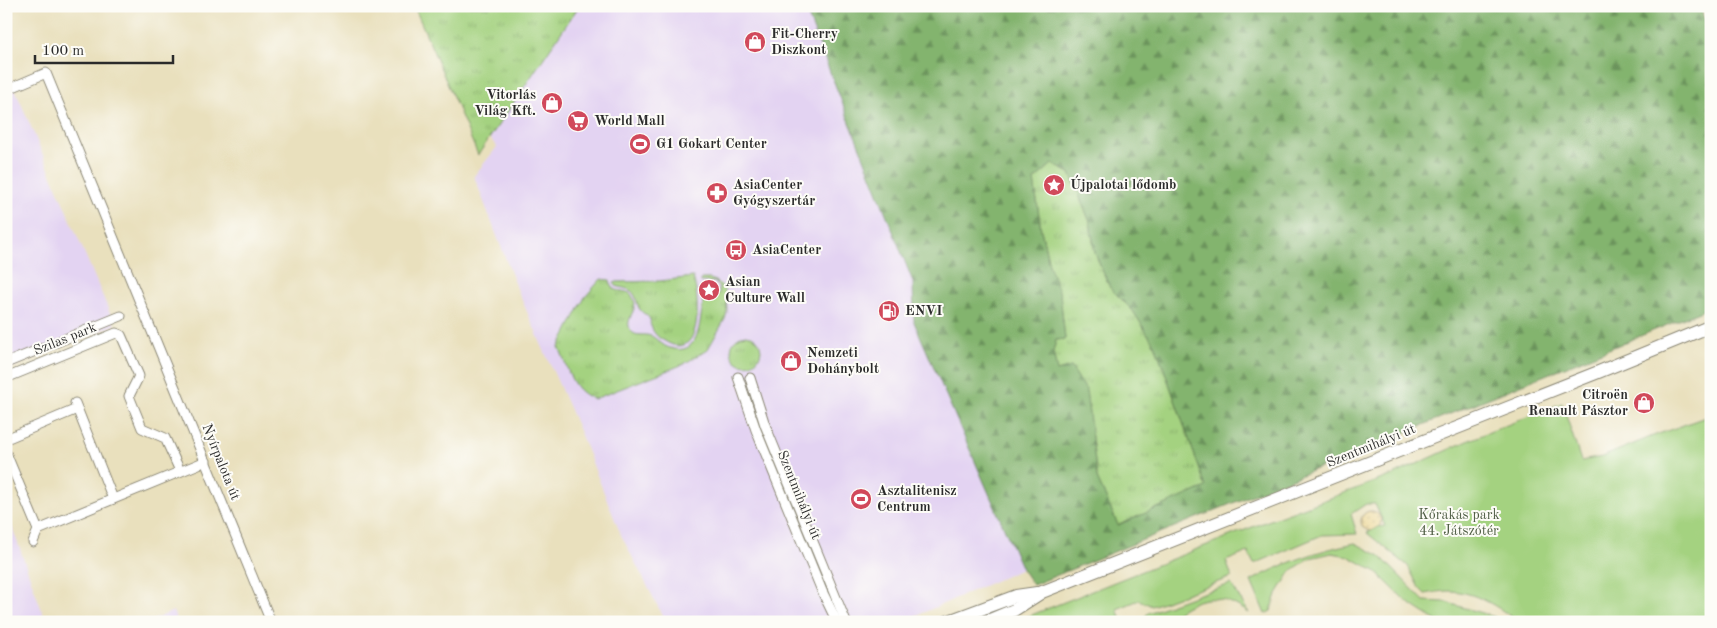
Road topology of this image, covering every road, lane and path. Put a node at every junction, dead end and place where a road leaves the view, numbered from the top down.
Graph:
1 (6, 90) edge
2 (121, 316) dead end
3 (1711, 326) edge
4 (6, 363) edge
5 (738, 377) dead end
6 (6, 378) edge
7 (750, 378) dead end
8 (6, 438) edge
9 (6, 453) edge
10 (206, 461) junction
11 (180, 471) junction
12 (113, 499) junction
13 (38, 530) junction
14 (33, 542) dead end
15 (1042, 592) junction
16 (844, 621) edge
17 (271, 622) edge
18 (946, 622) edge
19 (985, 622) edge

1 - 10 street, Nyírpalota út
2 - 4 street
3 - 15 main road, Szentmihályi út
5 - 16 street, Szentmihályi út
6 - 11 street, Szilas park
7 - 16 street, Szentmihályi út
8 - 12 street
9 - 13 street
10 - 11 street
10 - 17 street, Nyírpalota út
11 - 12 street
12 - 13 street
13 - 14 street
15 - 18 main road, Szentmihályi út
15 - 19 main road, Szentmihályi út

